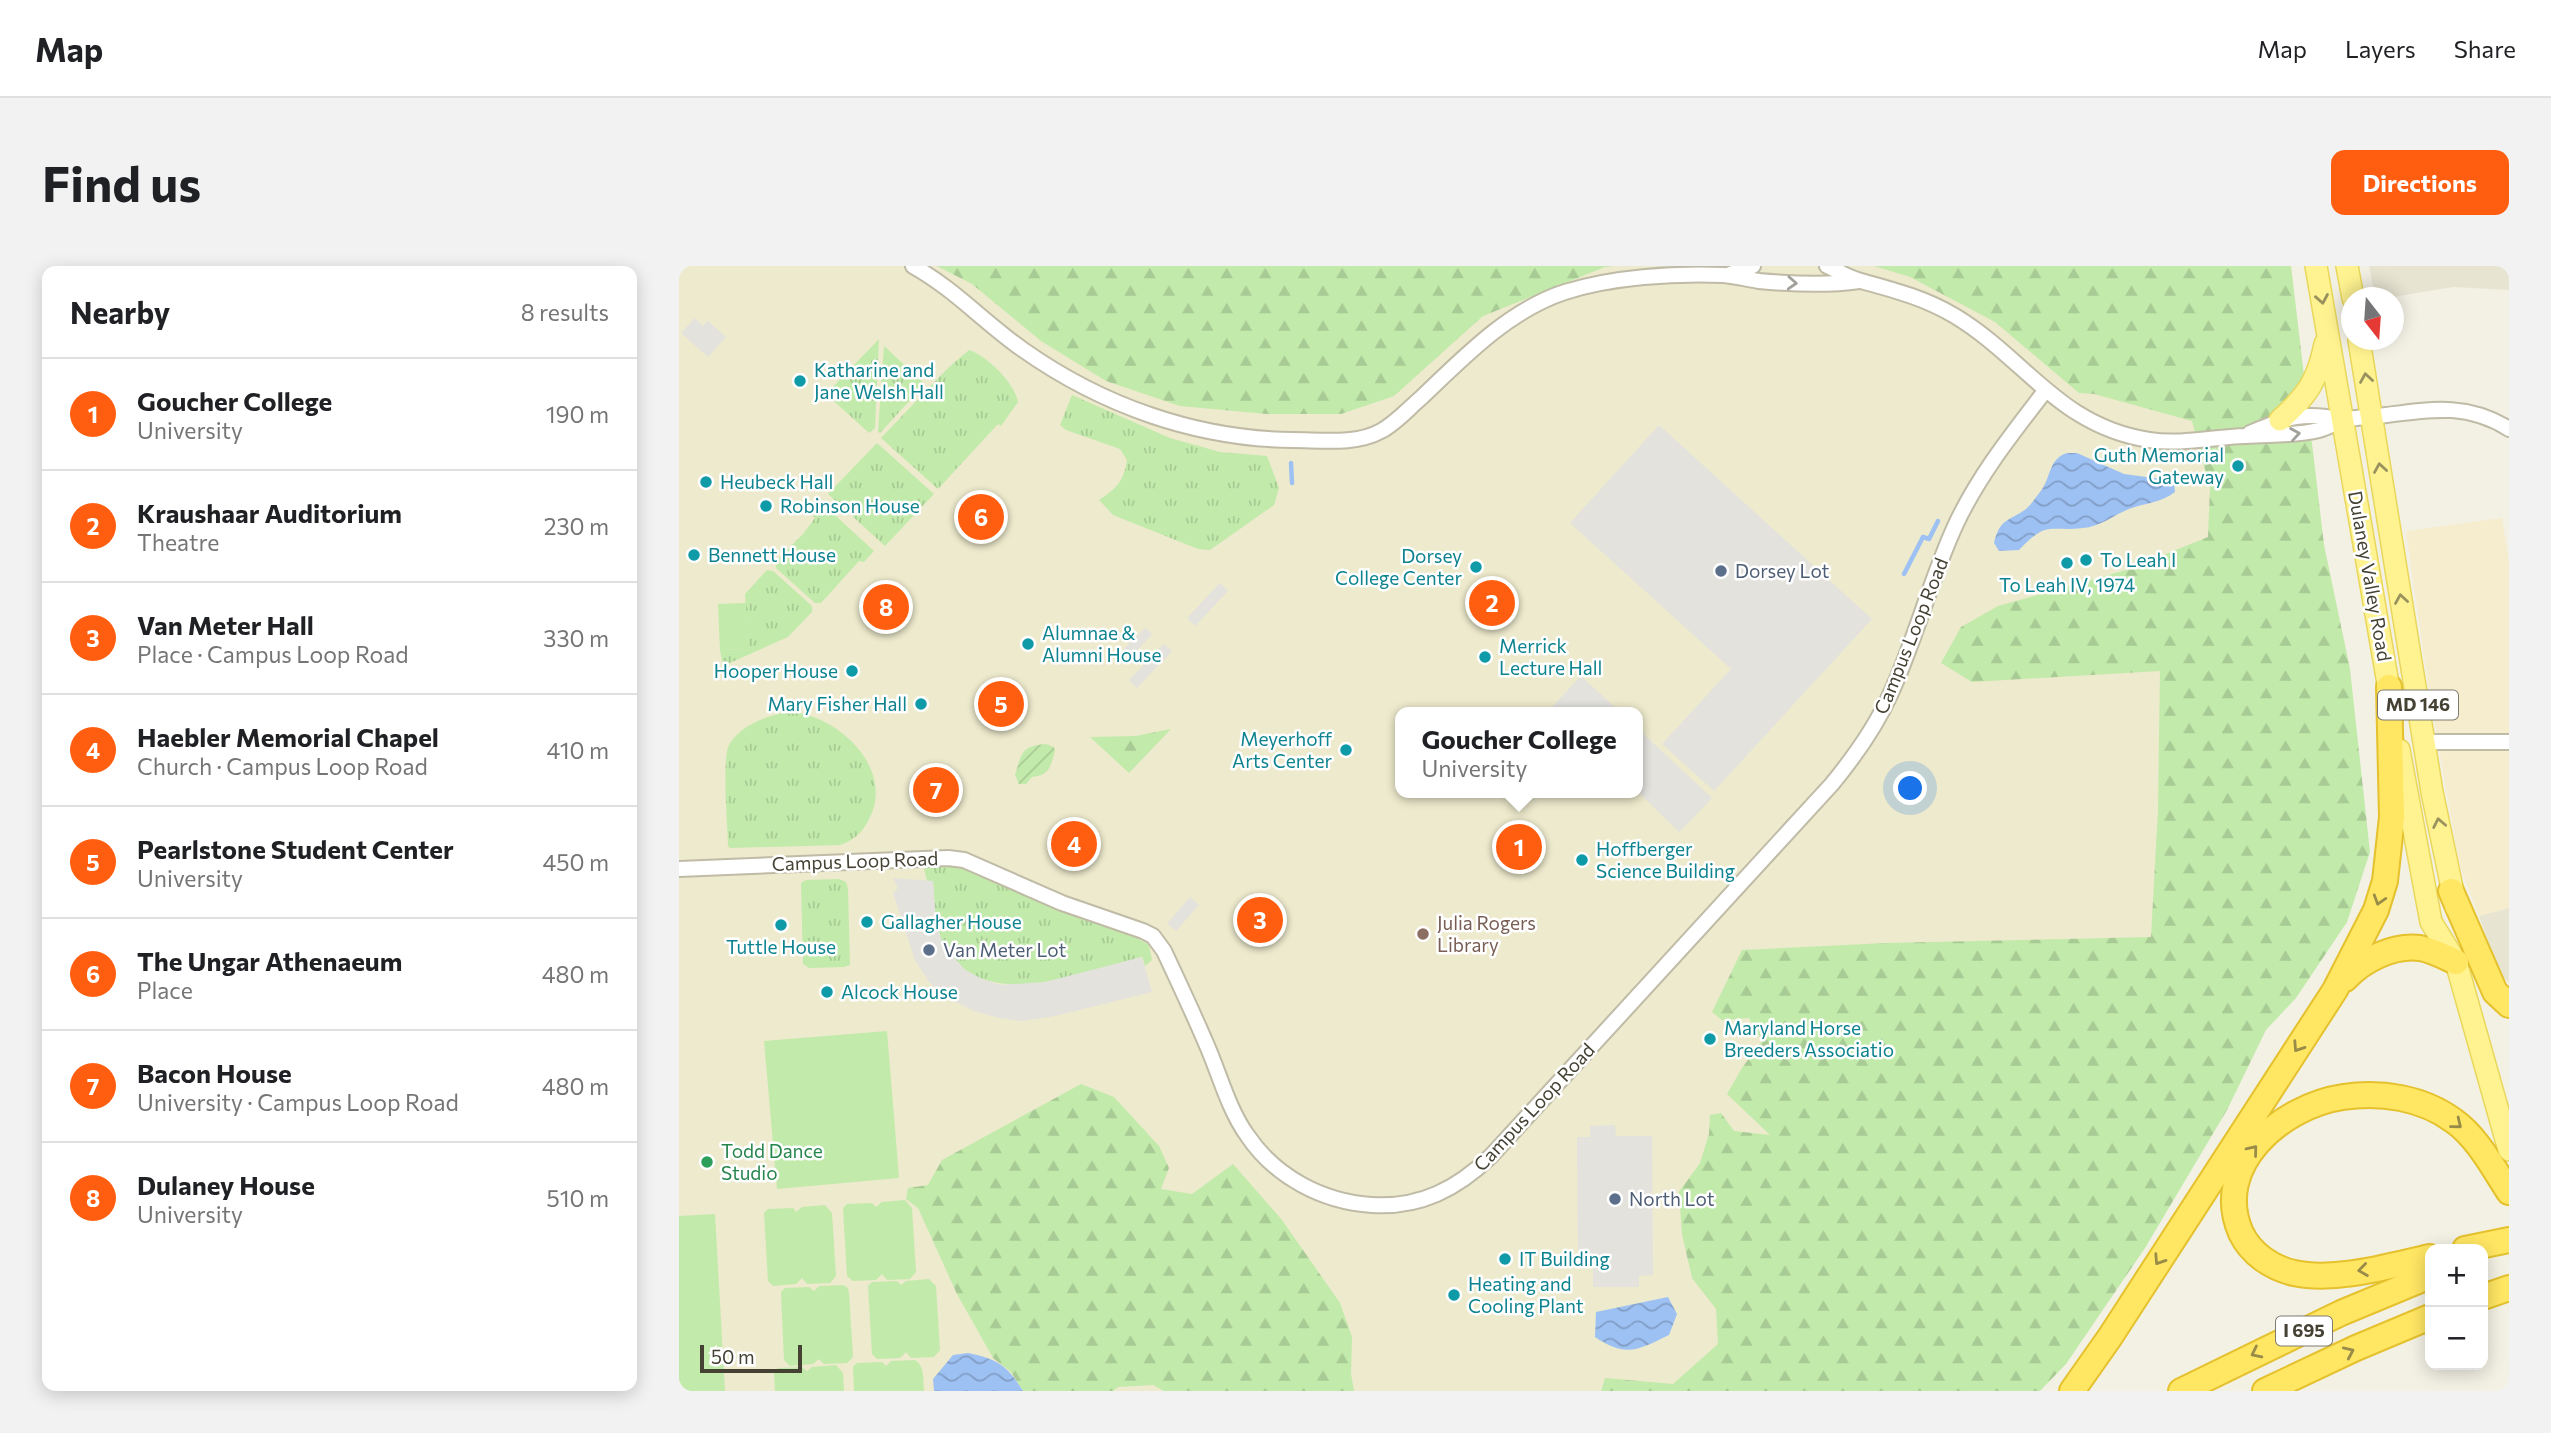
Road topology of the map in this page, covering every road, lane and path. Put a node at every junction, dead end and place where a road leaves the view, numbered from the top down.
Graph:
1 (913, 266) edge
2 (1753, 266) edge
3 (1827, 266) edge
4 (2316, 266) edge
5 (2347, 266) edge
6 (1725, 275) junction
7 (1859, 281) junction
8 (2351, 287) edge
9 (2328, 332) junction
10 (2362, 350) edge
11 (2045, 391) junction
12 (2372, 417) junction
13 (2280, 420) junction
14 (2343, 420) junction
15 (2509, 429) edge
16 (2245, 436) junction
17 (2389, 687) junction
18 (2424, 742) junction
19 (2509, 742) edge
20 (679, 869) edge
21 (2451, 891) junction
22 (2456, 961) junction
23 (2335, 990) junction
24 (2509, 1005) edge
25 (2509, 1150) edge
26 (2505, 1186) edge
27 (2509, 1240) edge
28 (2488, 1244) edge
29 (2509, 1247) edge
30 (2488, 1253) edge
31 (2425, 1258) edge
32 (2425, 1278) edge
33 (2509, 1288) edge
34 (2488, 1295) edge
35 (2425, 1320) edge
36 (2072, 1391) edge
37 (2181, 1391) edge
38 (2265, 1391) edge

1 - 6 street
2 - 6 street
3 - 7 street
4 -> 9 main road, Dulaney Valley Road / MD 146
5 - 8 main road
6 -> 7 street
7 - 11 street
9 - 13 main road
9 - 14 main road, Dulaney Valley Road / MD 146
12 -> 10 main road, Dulaney Valley Road / MD 146
11 - 16 street
11 - 20 street, Campus Loop Road
12 - 14 street
12 - 15 street
18 -> 12 main road, Dulaney Valley Road / MD 146
13 - 14 street
13 - 16 street
16 -> 14 street
14 - 17 main road, Dulaney Valley Road / MD 146
17 - 22 main road, Dulaney Valley Road / MD 146
17 -> 23 highway
18 - 19 street
21 -> 18 main road, Dulaney Valley Road / MD 146
21 - 22 main road, Dulaney Valley Road / MD 146
21 - 24 highway
22 - 23 highway
22 - 25 main road, Dulaney Valley Road / MD 146
23 -> 36 highway
31 -> 26 highway
27 - 28 highway
29 - 30 highway
32 -> 37 highway, I 695
33 - 34 highway
38 -> 35 highway, I 695

